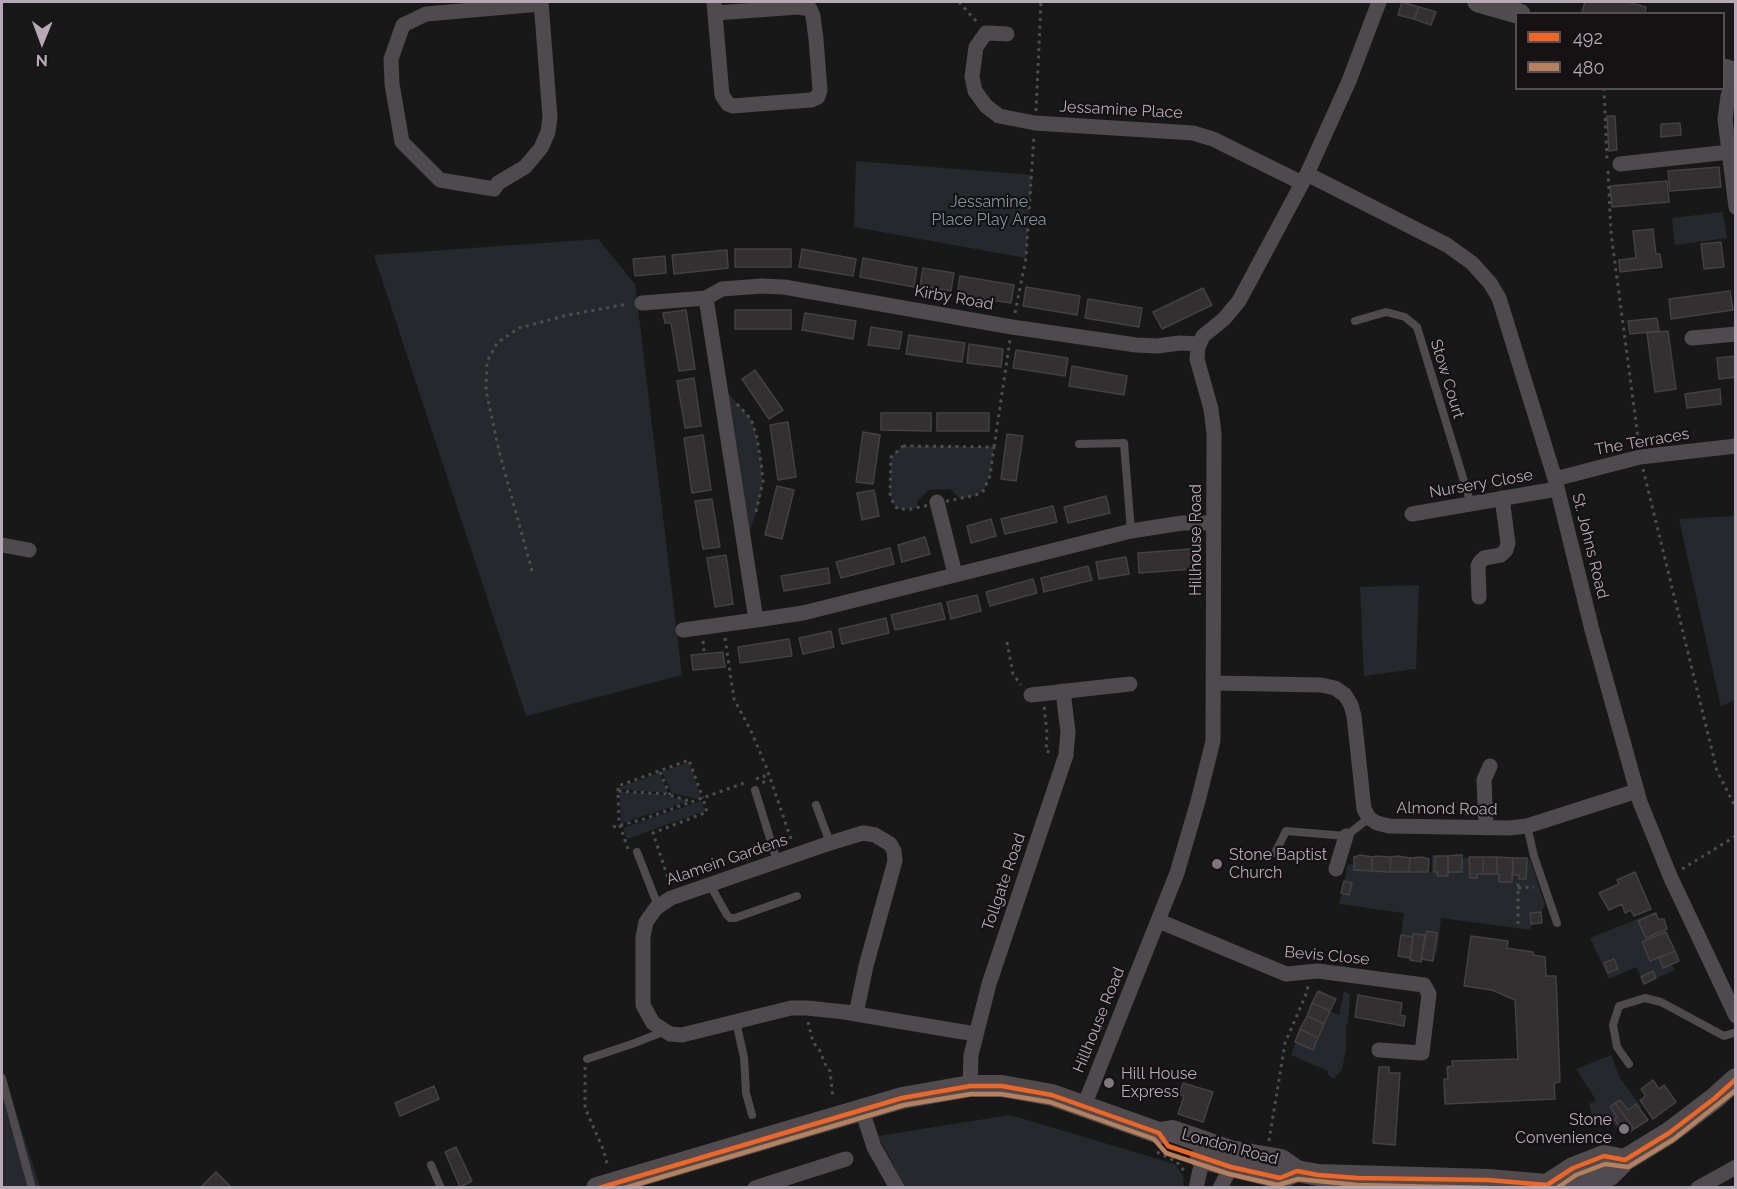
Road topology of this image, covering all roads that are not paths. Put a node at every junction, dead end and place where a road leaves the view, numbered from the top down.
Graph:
1 (1379, 2) edge
2 (1478, 2) edge
3 (541, 3) edge
4 (715, 7) edge
5 (1515, 12) edge
6 (1007, 34) dead end
7 (1735, 73) edge
8 (1729, 152) junction
9 (1620, 164) dead end
10 (1304, 178) junction
11 (1735, 207) edge
12 (706, 298) junction
13 (642, 303) road end
14 (1355, 321) dead end
15 (1736, 334) edge
16 (1692, 338) dead end
17 (1198, 345) junction
18 (1079, 444) dead end
19 (1736, 446) edge
20 (1556, 484) junction
21 (1502, 498) junction
22 (937, 502) road end
23 (1471, 504) junction
24 (1412, 514) dead end
25 (1214, 523) junction
26 (1131, 531) junction
27 (2, 545) edge
28 (28, 550) dead end
29 (955, 574) junction
30 (1479, 597) dead end
31 (756, 620) junction
32 (683, 630) dead end
33 (1214, 683) junction
34 (1130, 684) dead end
35 (1062, 691) junction
36 (1033, 695) road end
37 (1490, 766) dead end
38 (755, 790) road end
39 (1637, 791) junction
40 (816, 805) dead end
41 (1369, 818) junction
42 (1527, 826) junction
43 (1486, 828) junction
44 (1346, 836) junction
45 (830, 843) junction
46 (1275, 853) dead end
47 (634, 854) road end
48 (776, 857) junction
49 (1336, 869) dead end
50 (710, 885) junction
51 (797, 896) dead end
52 (658, 906) junction
53 (1159, 921) junction
54 (1557, 922) dead end
55 (856, 1014) junction
56 (1736, 1016) edge
57 (736, 1022) junction
58 (663, 1032) junction
59 (1736, 1032) edge
60 (976, 1034) junction
61 (1379, 1050) dead end
62 (587, 1059) road end
63 (1629, 1064) dead end
64 (2, 1078) edge
65 (1736, 1079) edge
66 (970, 1086) junction
67 (1084, 1106) junction
68 (862, 1110) junction
69 (752, 1115) dead end
70 (1204, 1150) junction
71 (846, 1159) dead end
72 (1231, 1159) junction
73 (431, 1165) dead end
74 (1736, 1167) edge
75 (603, 1178) edge
76 (1548, 1186) edge
77 (32, 1188) edge
78 (441, 1188) edge
79 (755, 1188) edge
80 (897, 1188) edge
81 (1196, 1188) edge
82 (1220, 1188) edge
83 (1698, 1188) edge

1 - 10 street
2 - 5 main road
3 - 3 street
4 - 4 street
6 - 10 street, Jessamine Place
7 - 8 street
8 - 9 street
8 - 11 street
10 - 17 street
10 - 20 street, St. Johns Road
12 - 13 street, Kirby Road
12 - 17 street, Kirby Road
12 - 31 street
14 - 23 lane, Stow Court
15 - 16 street
17 - 25 street, Hillhouse Road
18 - 26 lane
19 - 20 street, The Terraces
20 - 21 street, Nursery Close
20 - 39 street, St. Johns Road
21 - 23 street, Nursery Close
21 - 30 street
22 - 29 street
23 - 24 street, Nursery Close
25 - 26 street
25 - 33 street, Hillhouse Road
26 - 29 street
27 - 28 street
29 - 31 street
31 - 32 street
33 - 41 street
33 - 53 street, Hillhouse Road
34 - 35 street
35 - 36 street
35 - 60 street, Tollgate Road
37 - 43 street
38 - 48 lane
39 - 42 street, Almond Road
39 - 56 street, St. Johns Road
40 - 45 lane
41 - 43 street, Almond Road
41 - 44 lane
42 - 43 street, Almond Road
42 - 54 lane
44 - 46 lane
44 - 49 street
45 - 48 street, Alamein Gardens
45 - 55 street, Alamein Gardens
47 - 52 lane
48 - 50 street, Alamein Gardens
50 - 51 lane
50 - 52 street, Alamein Gardens
52 - 58 street, Alamein Gardens
53 - 61 street, Bevis Close
53 - 67 street, Hillhouse Road
55 - 57 street
55 - 60 street
57 - 58 street
57 - 69 lane
58 - 62 lane
59 - 63 lane
60 - 66 street, Tollgate Road
64 - 77 lane
65 - 76 main road, London Road
66 - 67 main road, London Road
66 - 68 main road, London Road
67 - 70 main road, London Road
68 - 75 main road, London Road
68 - 80 street
70 - 72 main road, London Road
70 - 81 street
71 - 79 street
72 - 76 main road, London Road
72 - 82 street
73 - 78 lane
74 - 83 street

